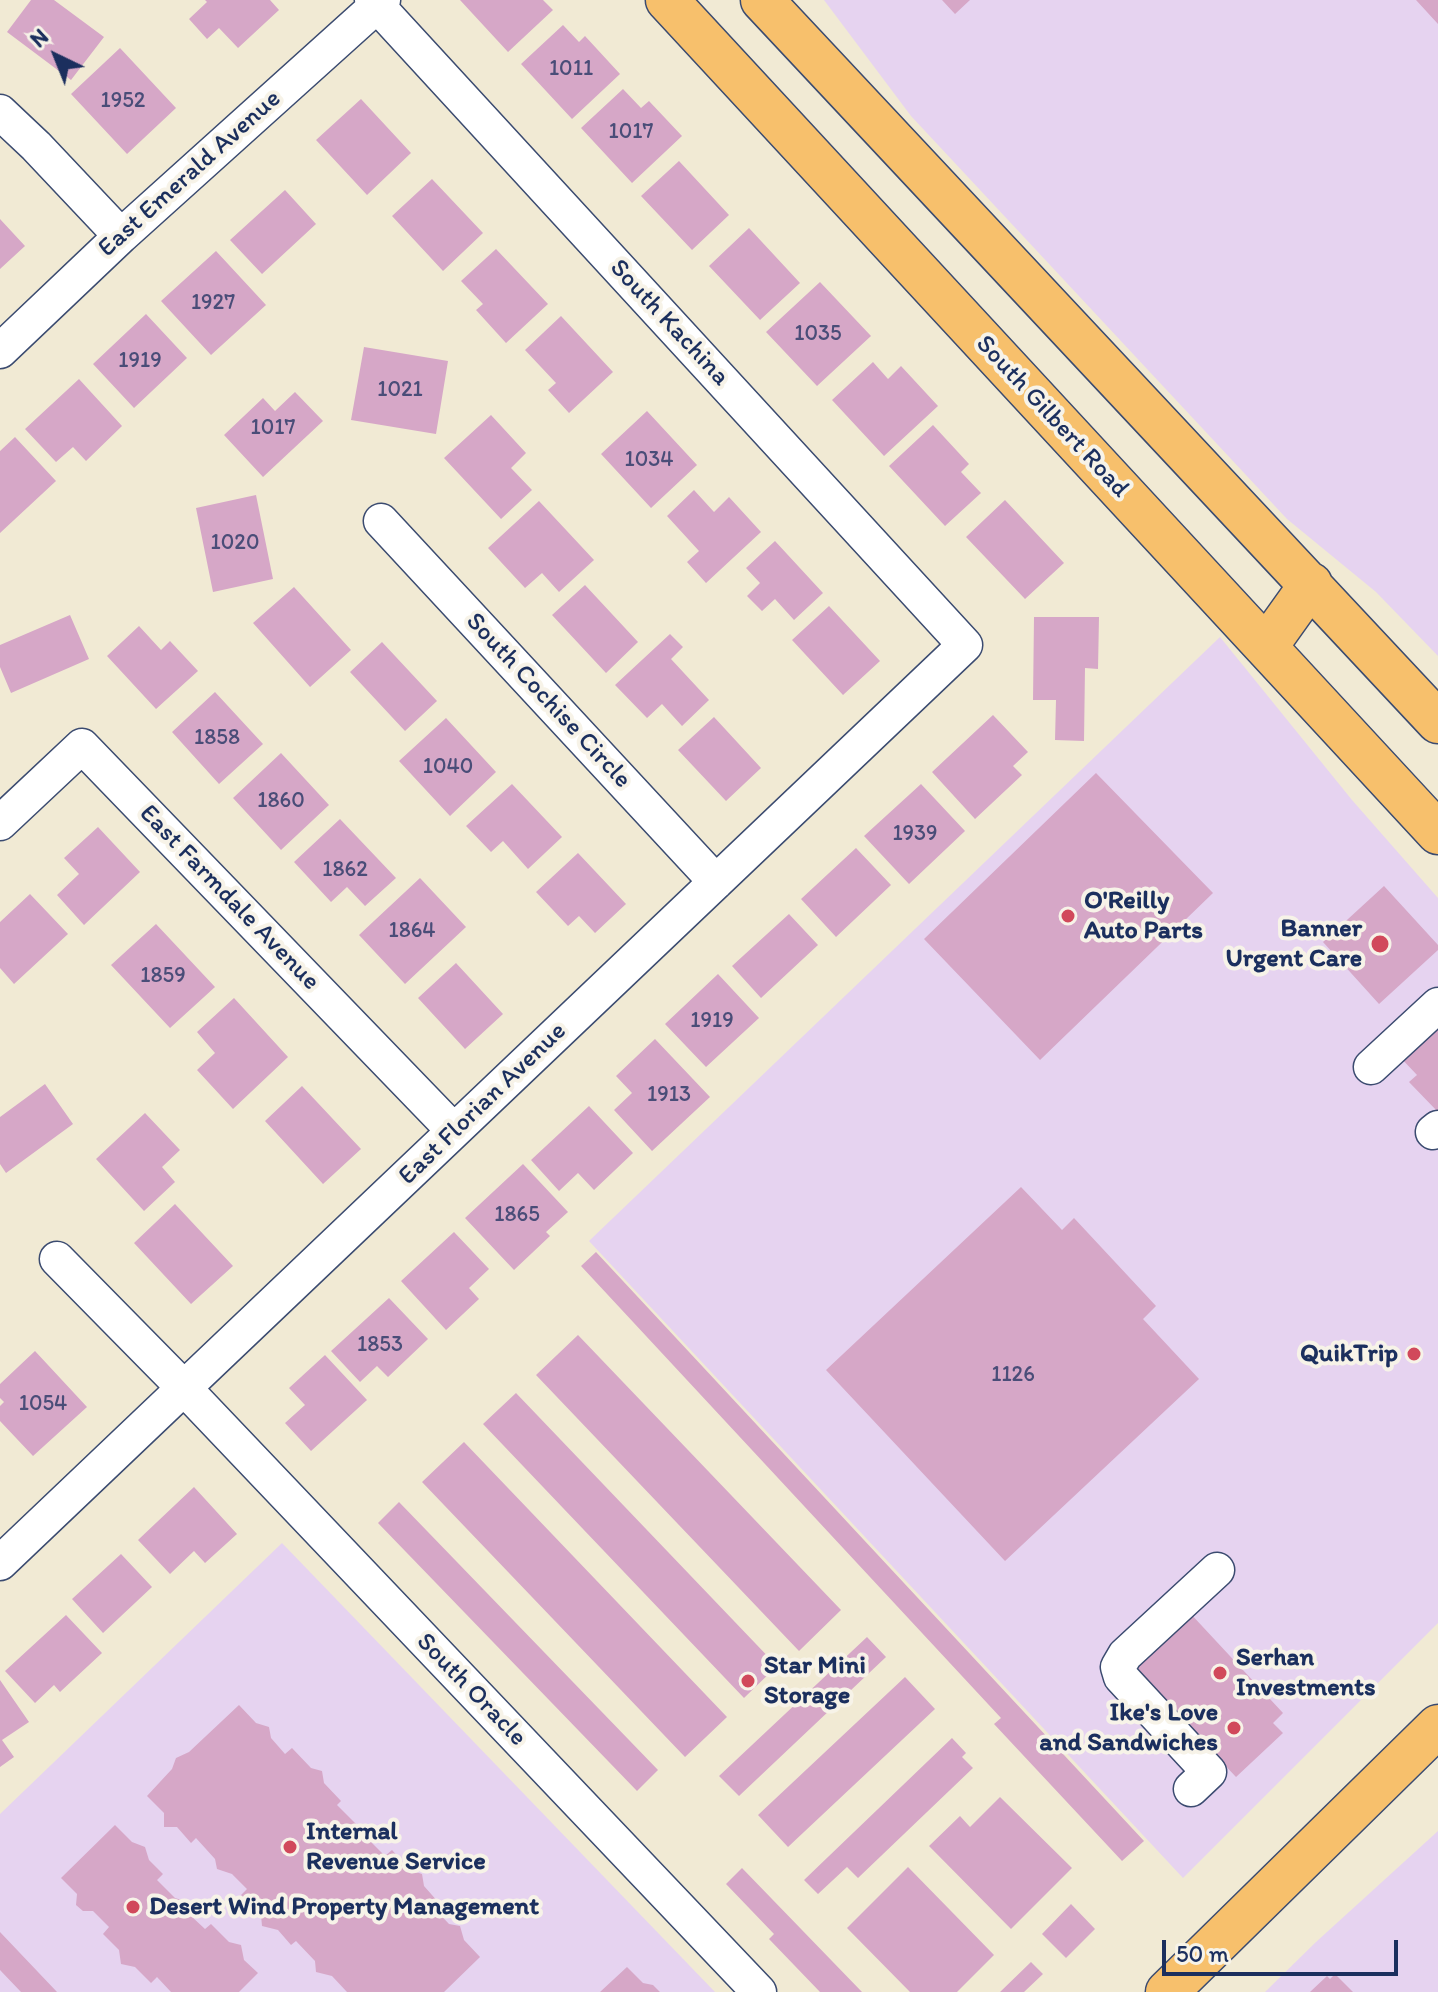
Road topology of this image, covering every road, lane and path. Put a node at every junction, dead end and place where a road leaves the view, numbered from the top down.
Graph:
1 (667, 0) edge
2 (762, 0) edge
3 (377, 2) edge
4 (0, 112) edge
5 (121, 236) junction
6 (0, 351) edge
7 (381, 521) dead end
8 (1311, 584) junction
9 (965, 645) joint
10 (1266, 647) junction
11 (1438, 722) edge
12 (0, 823) edge
13 (1438, 833) edge
14 (716, 882) junction
15 (1438, 1005) edge
16 (1371, 1067) dead end
17 (454, 1131) junction
18 (57, 1259) dead end
19 (184, 1388) junction
20 (0, 1563) edge
21 (1217, 1570) dead end
22 (1438, 1726) edge
23 (1191, 1789) dead end
24 (759, 1992) edge
25 (1167, 1992) edge

1 - 10 main road, South Gilbert Road
2 - 8 main road
3 - 5 street, East Emerald Avenue
3 - 9 street, South Kachina
4 - 5 street
5 - 6 street, East Emerald Avenue
7 - 14 street, South Cochise Circle
8 - 10 main road
8 - 11 main road
9 - 14 street, East Florian Avenue
10 - 13 main road, South Gilbert Road
12 - 17 street, East Farmdale Avenue
14 - 17 street, East Florian Avenue
15 - 16 street
17 - 19 street, East Florian Avenue
18 - 19 street, South Oracle
19 - 20 street, East Florian Avenue
19 - 24 street, South Oracle
21 - 23 street
22 - 25 main road

